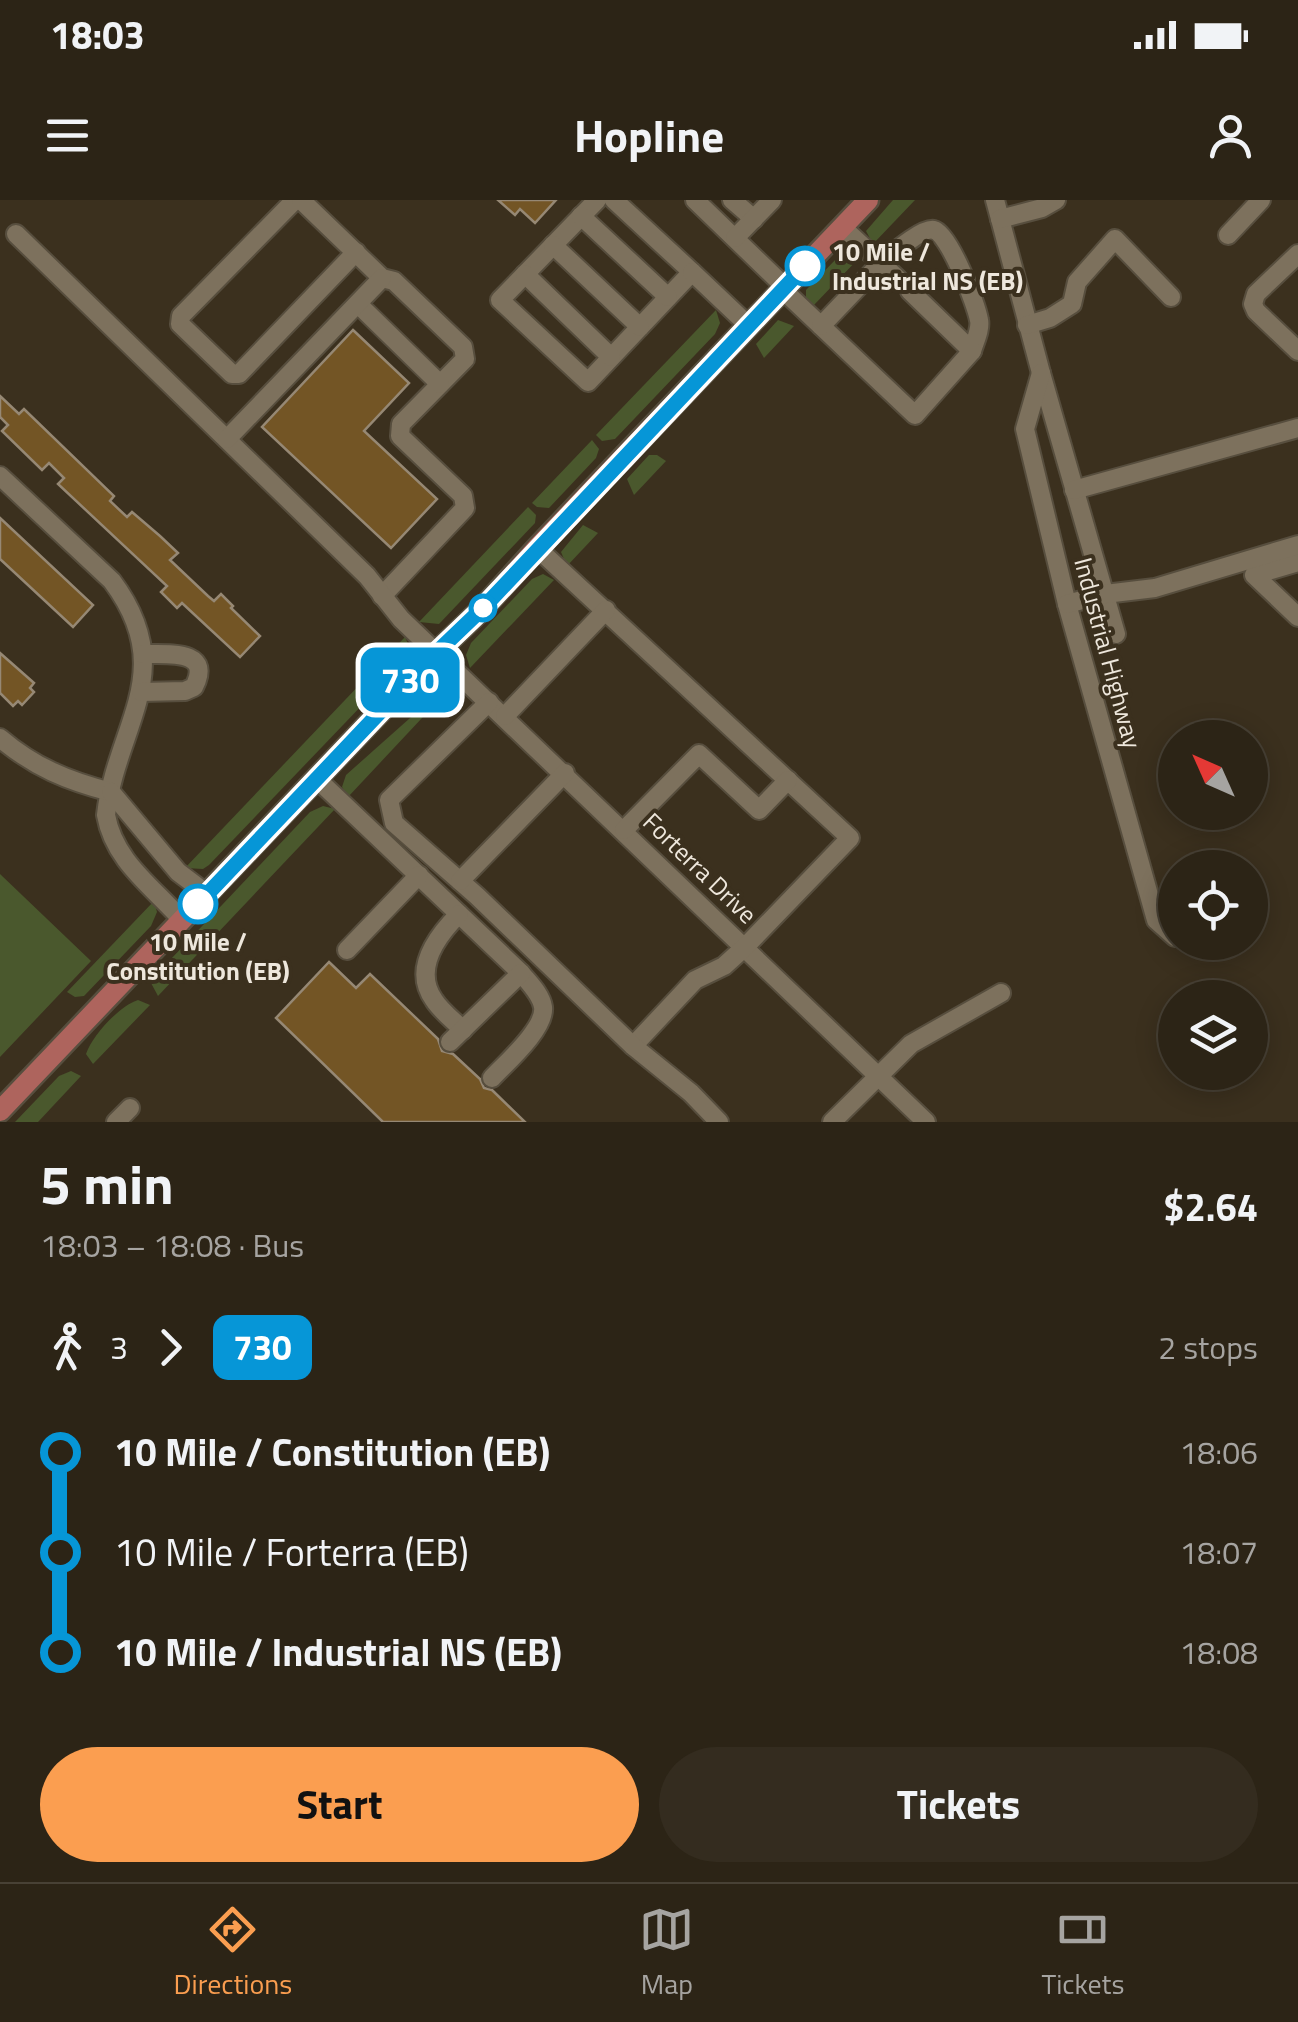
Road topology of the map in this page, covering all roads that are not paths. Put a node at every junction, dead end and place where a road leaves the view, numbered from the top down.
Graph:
1 (298, 200) edge
2 (598, 200) edge
3 (614, 200) edge
4 (695, 200) edge
5 (732, 200) edge
6 (772, 200) edge
7 (868, 200) edge
8 (995, 200) edge
9 (1056, 200) edge
10 (1261, 200) edge
11 (581, 216) junction
12 (754, 219) junction
13 (1000, 220) junction
14 (842, 227) junction
15 (16, 234) dead end
16 (1228, 235) dead end
17 (735, 238) junction
18 (553, 245) junction
19 (356, 252) junction
20 (1298, 254) edge
21 (881, 262) junction
22 (692, 272) junction
23 (525, 274) junction
24 (382, 278) junction
25 (784, 288) junction
26 (1171, 296) dead end
27 (668, 297) junction
28 (358, 304) junction
29 (1027, 325) junction
30 (748, 326) junction
31 (821, 326) junction
32 (640, 327) junction
33 (972, 351) junction
34 (1298, 352) edge
35 (612, 357) junction
36 (1041, 373) junction
37 (440, 384) junction
38 (1298, 428) edge
39 (227, 439) junction
40 (0, 476) edge
41 (1074, 490) junction
42 (1298, 545) edge
43 (537, 548) junction
44 (1296, 565) edge
45 (1104, 594) junction
46 (382, 596) junction
47 (1068, 604) junction
48 (606, 610) junction
49 (1298, 617) edge
50 (1116, 634) dead end
51 (437, 652) junction
52 (143, 654) junction
53 (141, 692) junction
54 (490, 702) junction
55 (505, 716) junction
56 (0, 738) edge
57 (565, 773) junction
58 (318, 778) junction
59 (788, 780) junction
60 (112, 792) junction
61 (624, 830) junction
62 (418, 875) junction
63 (460, 881) junction
64 (207, 894) junction
65 (459, 914) junction
66 (182, 920) junction
67 (1158, 922) edge
68 (746, 946) junction
69 (347, 950) dead end
70 (521, 973) junction
71 (1001, 992) dead end
72 (633, 1046) junction
73 (878, 1074) junction
74 (492, 1078) dead end
75 (130, 1108) dead end
76 (0, 1112) edge
77 (116, 1122) edge
78 (719, 1122) edge
79 (832, 1122) edge
80 (926, 1122) edge

1 - 19 street
1 - 19 street
2 - 11 street
3 - 22 street
4 - 17 street
5 - 12 street
6 - 12 street
7 - 14 main road
8 - 13 street, Industrial Highway
9 - 13 street
10 - 16 street
11 - 18 street
11 - 27 street
12 - 17 street
13 - 29 street, Industrial Highway
14 - 21 street
14 - 25 main road
15 - 39 street, Forterra Drive
17 - 25 street
18 - 23 street
18 - 32 street
19 - 24 street
20 - 34 street
21 - 31 street
21 - 33 street
21 - 33 street
22 - 27 street
22 - 30 street
23 - 35 street
23 - 35 street
24 - 28 street
24 - 37 street
25 - 30 main road
25 - 31 street
26 - 29 street
27 - 32 street
28 - 37 street
28 - 39 street
29 - 36 street, Industrial Highway
30 - 43 main road
31 - 33 street
32 - 35 street
36 - 41 street, Industrial Highway
36 - 47 street, Industrial Highway
37 - 46 street
38 - 41 street
39 - 46 street, Forterra Drive
40 - 52 street
41 - 45 street, Industrial Highway
42 - 45 street
43 - 48 street
43 - 51 main road
44 - 49 street
45 - 47 street
45 - 50 street, Industrial Highway
46 - 51 street, Forterra Drive
47 - 67 street, Industrial Highway
48 - 55 street
48 - 59 street
51 - 54 street, Forterra Drive
51 - 58 main road
52 - 53 street
52 - 53 street
53 - 60 street
54 - 55 street, Forterra Drive
54 - 63 street
55 - 57 street, Forterra Drive
56 - 60 street
57 - 61 street, Forterra Drive
57 - 63 street
58 - 62 street
58 - 64 main road
59 - 61 street
59 - 68 street
60 - 64 street
60 - 66 street
61 - 68 street, Forterra Drive
62 - 65 street
62 - 69 street
63 - 72 street
64 - 66 main road
65 - 70 street
65 - 70 street
66 - 76 main road
68 - 72 street
68 - 73 street, Forterra Drive
70 - 74 street
71 - 73 street
72 - 78 street
73 - 79 street
73 - 80 street, Forterra Drive
75 - 77 street

